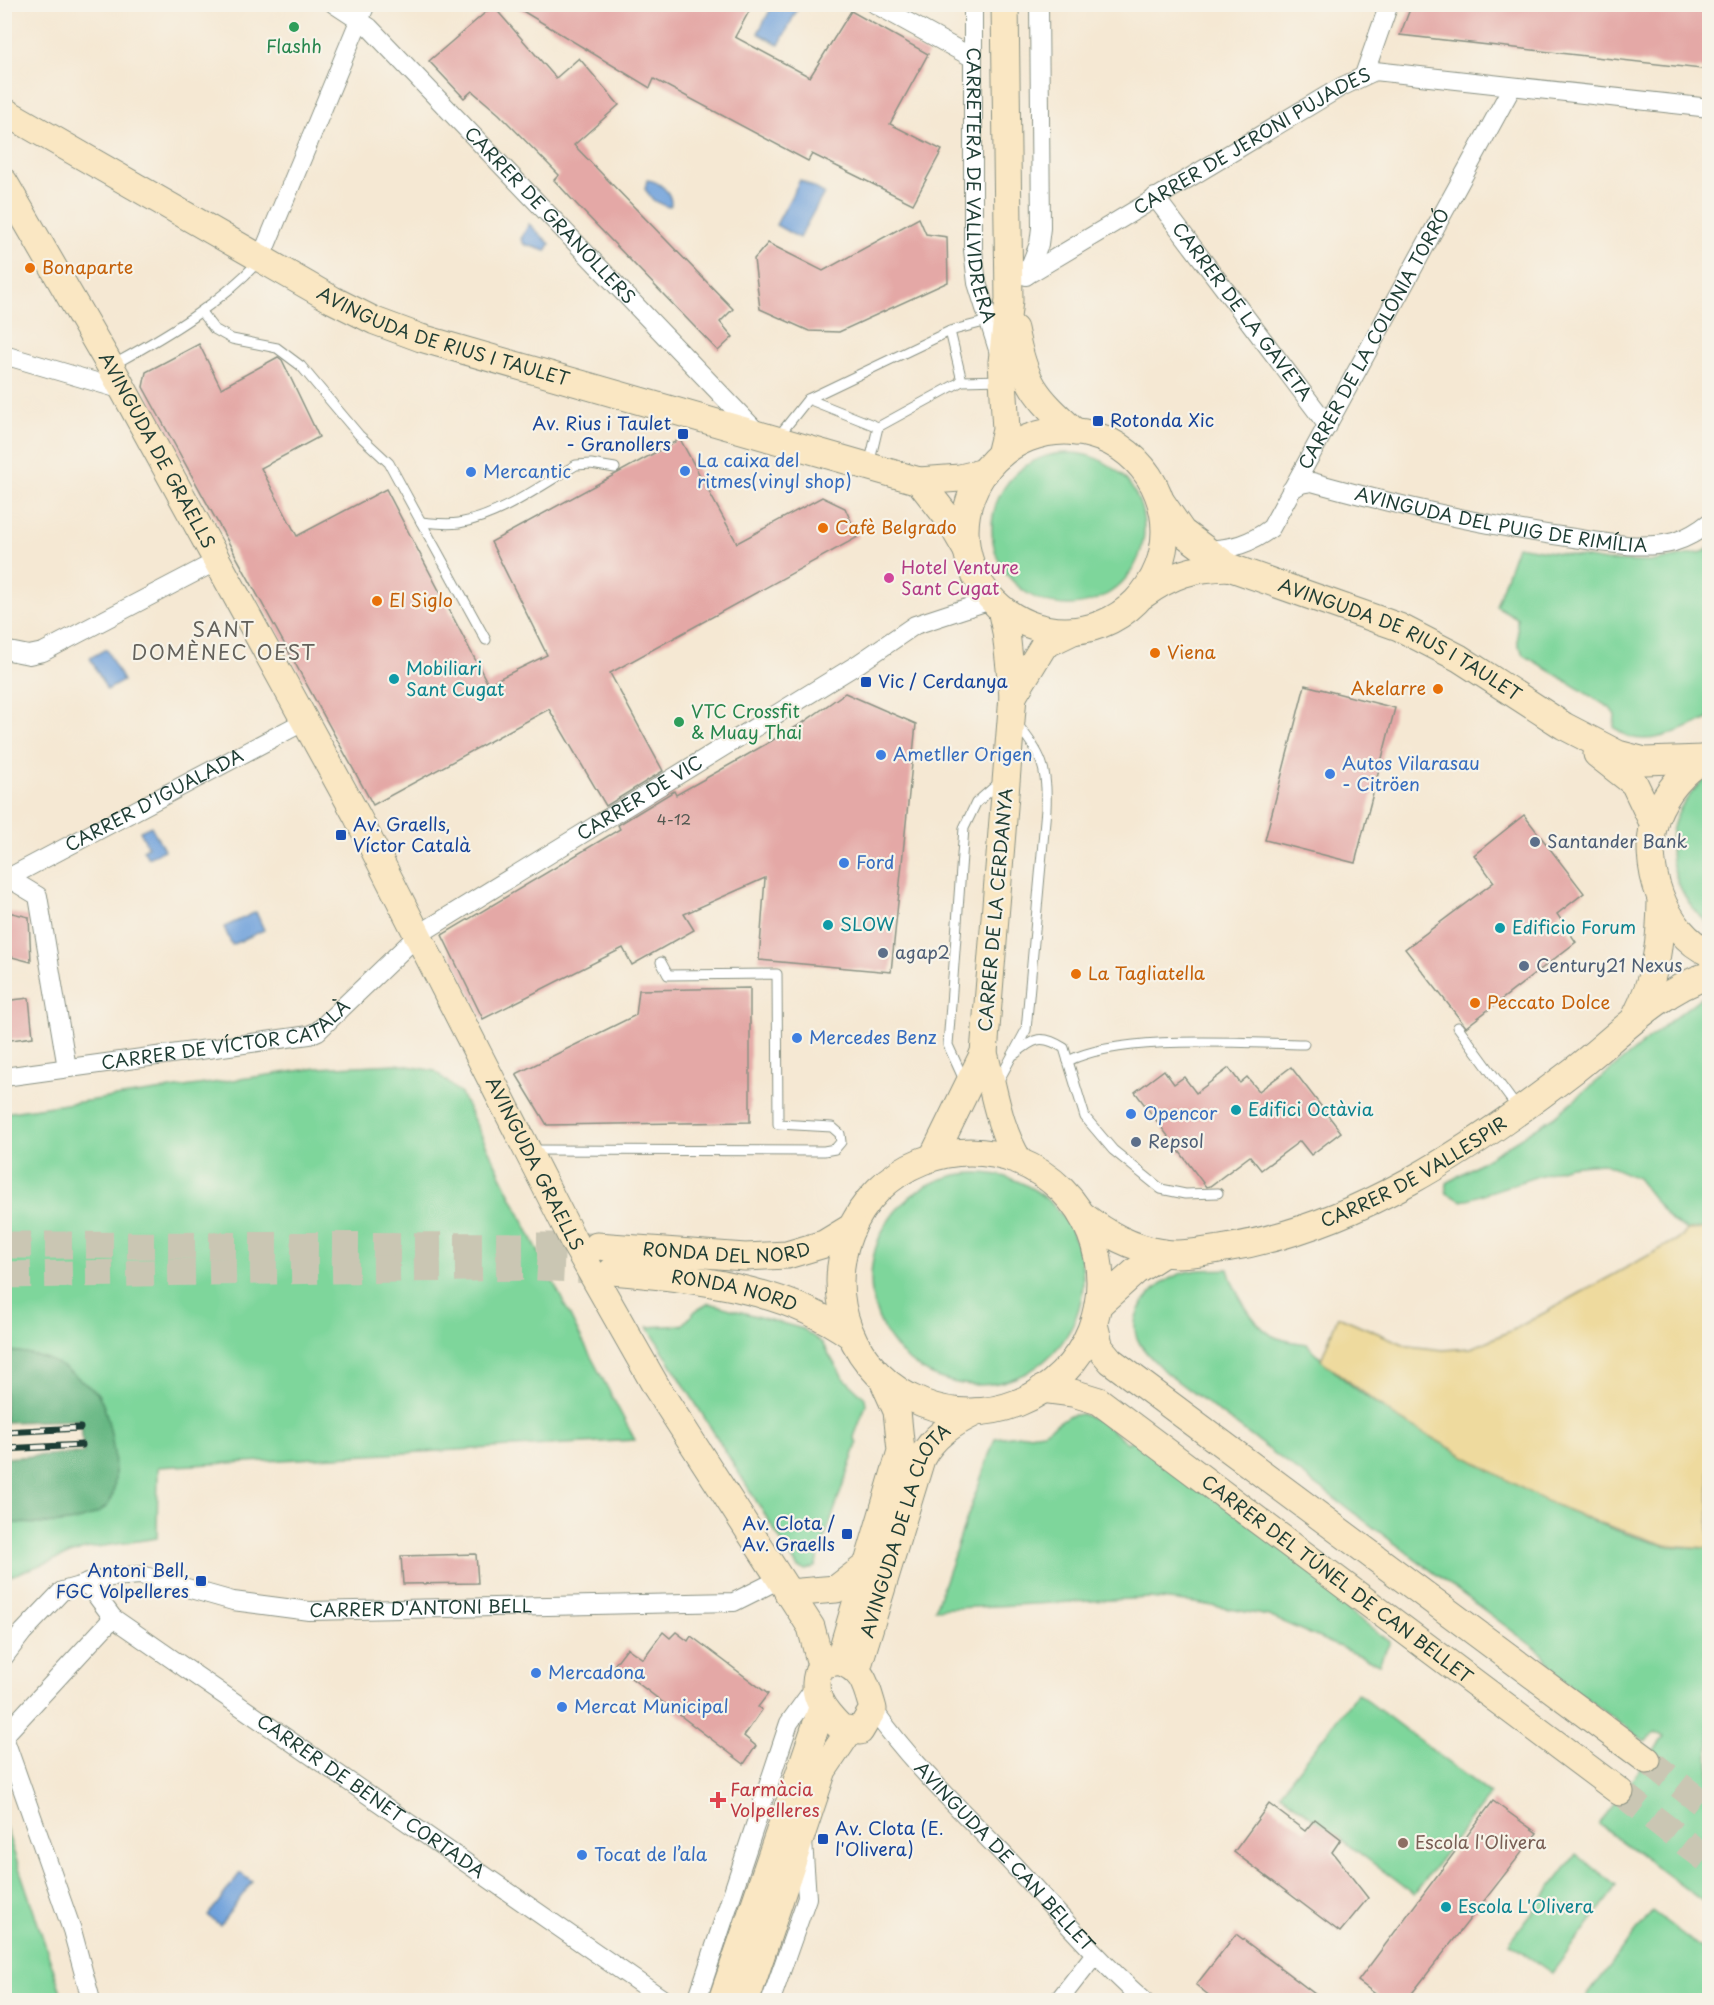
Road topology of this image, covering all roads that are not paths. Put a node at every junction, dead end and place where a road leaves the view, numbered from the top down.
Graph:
1 (334, 4) edge
2 (875, 4) edge
3 (973, 4) edge
4 (1005, 4) edge
5 (1039, 4) edge
6 (1389, 4) edge
7 (362, 13) edge
8 (973, 58) junction
9 (1364, 75) junction
10 (1512, 87) junction
11 (1710, 108) edge
12 (4, 111) edge
13 (4, 182) edge
14 (1155, 197) junction
15 (260, 260) junction
16 (1027, 274) junction
17 (1009, 300) junction
18 (201, 312) junction
19 (988, 321) junction
20 (950, 331) junction
21 (4, 355) edge
22 (1003, 371) junction
23 (117, 380) junction
24 (962, 381) junction
25 (808, 399) junction
26 (878, 426) junction
27 (1328, 426) junction
28 (1075, 432) junction
29 (768, 438) junction
30 (992, 464) junction
31 (869, 466) junction
32 (615, 468) dead end
33 (919, 481) junction
34 (1291, 490) junction
35 (1161, 502) junction
36 (421, 522) junction
37 (1710, 522) edge
38 (967, 550) junction
39 (1204, 550) junction
40 (217, 561) junction
41 (1229, 567) junction
42 (1140, 597) junction
43 (994, 602) junction
44 (1074, 631) junction
45 (486, 640) dead end
46 (4, 650) edge
47 (1012, 706) junction
48 (305, 721) junction
49 (1564, 726) junction
50 (1706, 757) edge
51 (1006, 776) junction
52 (1654, 825) junction
53 (7, 880) edge
54 (1661, 901) junction
55 (418, 935) junction
56 (1710, 953) edge
57 (661, 962) dead end
58 (1710, 975) edge
59 (1633, 1022) junction
60 (1458, 1027) dead end
61 (1304, 1044) dead end
62 (984, 1053) junction
63 (1011, 1058) junction
64 (1068, 1061) junction
65 (67, 1068) junction
66 (4, 1077) edge
67 (966, 1090) junction
68 (995, 1092) junction
69 (1520, 1110) junction
70 (526, 1150) junction
71 (933, 1157) junction
72 (1019, 1161) junction
73 (1218, 1193) dead end
74 (1082, 1215) junction
75 (852, 1227) junction
76 (597, 1246) tunnel mouth
77 (1164, 1253) junction
78 (612, 1271) tunnel mouth
79 (1096, 1314) junction
80 (850, 1335) junction
81 (883, 1378) junction
82 (1042, 1389) junction
83 (976, 1412) junction
84 (866, 1566) junction
85 (87, 1583) junction
86 (784, 1586) junction
87 (113, 1618) junction
88 (4, 1657) edge
89 (831, 1678) junction
90 (873, 1709) junction
91 (850, 1730) junction
92 (4, 1737) edge
93 (1647, 1760) tunnel mouth
94 (1620, 1792) tunnel mouth
95 (802, 1832) junction
96 (1094, 1955) junction
97 (91, 2001) edge
98 (664, 2001) edge
99 (697, 2001) edge
100 (722, 2001) edge
101 (746, 2001) edge
102 (771, 2001) edge
103 (1059, 2001) edge
104 (1143, 2001) edge

1 - 7 street, CARRER DE GRANOLLERS
2 - 8 street
3 - 8 street, CARRETERA DE VALLVIDRERA
4 - 17 street, CARRETERA DE VALLVIDRERA
5 - 16 street, CARRETERA DE VALLVIDRERA
6 - 9 street
7 - 15 street
7 - 29 street, CARRER DE GRANOLLERS
8 - 19 street, CARRETERA DE VALLVIDRERA
9 - 10 street, CARRER DE JERONI PUJADES
9 - 14 street, CARRER DE JERONI PUJADES
10 - 11 street, CARRER DE JERONI PUJADES
10 - 27 street, CARRER DE LA COLÒNIA TORRÓ
12 - 15 street, AVINGUDA DE RIUS I TAULET
13 - 23 street, AVINGUDA DE GRAELLS
14 - 16 street, CARRER DE JERONI PUJADES
14 - 27 street, CARRER DE LA GAVETA
15 - 18 lane
15 - 29 street, AVINGUDA DE RIUS I TAULET
16 - 17 street, CARRETERA DE VALLVIDRERA
17 - 22 street, CARRETERA DE VALLVIDRERA
17 - 28 street, CARRETERA DE VALLVIDRERA
18 - 23 lane
18 - 36 lane
19 - 20 lane
19 - 22 street, CARRETERA DE VALLVIDRERA
20 - 24 lane
20 - 25 lane
21 - 23 street
22 - 24 lane
22 - 30 street, CARRETERA DE VALLVIDRERA
23 - 40 street, AVINGUDA DE GRAELLS
24 - 26 lane
25 - 26 lane
25 - 29 lane
26 - 31 lane
27 - 34 street, CARRER DE LA COLÒNIA TORRÓ
28 - 30 street
28 - 35 street
29 - 31 street, AVINGUDA DE RIUS I TAULET
30 - 33 street, AVINGUDA DE RIUS I TAULET
30 - 38 street
31 - 33 street, AVINGUDA DE RIUS I TAULET
32 - 36 lane
33 - 38 street
34 - 37 street, AVINGUDA DEL PUIG DE RIMÍLIA
34 - 39 street, CARRER DE LA COLÒNIA TORRÓ
35 - 39 street, AVINGUDA DE RIUS I TAULET
35 - 42 street
36 - 45 lane
38 - 43 street
39 - 41 street, AVINGUDA DE RIUS I TAULET
40 - 46 street
40 - 48 street, AVINGUDA DE GRAELLS
41 - 42 street, AVINGUDA DE RIUS I TAULET
41 - 49 street, AVINGUDA DE RIUS I TAULET
42 - 44 street
43 - 44 street
43 - 47 street, CARRER DE LA CERDANYA
43 - 55 street, CARRER DE VIC
44 - 47 street, CARRER DE LA CERDANYA
47 - 51 street, CARRER DE LA CERDANYA
47 - 63 lane
48 - 53 street, CARRER D'IGUALADA
48 - 55 street, AVINGUDA GRAELLS
49 - 50 street, AVINGUDA DE RIUS I TAULET
49 - 52 street, AVINGUDA DE RIUS I TAULET
50 - 52 street
51 - 62 street, CARRER DE LA CERDANYA
51 - 67 lane
52 - 54 street
53 - 65 street
54 - 56 street
54 - 59 street, CARRER DE VALLESPIR
55 - 65 street, CARRER DE VÍCTOR CATALÀ
55 - 70 street, AVINGUDA GRAELLS
57 - 70 lane
58 - 59 street, CARRER DE VALLESPIR
59 - 69 street, CARRER DE VALLESPIR
60 - 69 lane
61 - 64 lane
62 - 67 street, CARRER DE LA CERDANYA
62 - 68 street, CARRER DE LA CERDANYA
63 - 64 lane
63 - 68 lane
64 - 73 lane
65 - 66 street, CARRER DE VÍCTOR CATALÀ
67 - 71 street, CARRER DE LA CERDANYA
68 - 72 street, CARRER DE LA CERDANYA
69 - 77 street, CARRER DE VALLESPIR
70 - 86 street, AVINGUDA GRAELLS
71 - 72 street
71 - 75 street
72 - 74 street
74 - 77 street, CARRER DE VALLESPIR
74 - 79 street
75 - 76 street, RONDA DEL NORD
75 - 80 street
77 - 79 street
78 - 80 street, RONDA NORD
79 - 82 street
79 - 93 street
80 - 81 street
81 - 83 street
81 - 84 street, AVINGUDA DE LA CLOTA
82 - 83 street
82 - 94 street, CARRER DEL TÚNEL DE CAN BELLET
83 - 89 street, AVINGUDA DE LA CLOTA
84 - 86 street
84 - 89 street, AVINGUDA DE LA CLOTA
85 - 86 street, CARRER D'ANTONI BELL
85 - 87 street, CARRER DE BENET CORTADA
85 - 88 street, CARRER D'ANTONI BELL
86 - 89 street, AVINGUDA GRAELLS
87 - 92 street
87 - 98 street, CARRER DE BENET CORTADA
89 - 90 street, AVINGUDA GRAELLS
89 - 91 street
89 - 99 street, AVINGUDA DE LA CLOTA
89 - 100 street, AVINGUDA DE LA CLOTA
90 - 91 street
90 - 96 street, AVINGUDA DE CAN BELLET
91 - 95 street
92 - 97 street
95 - 101 street
95 - 102 street
96 - 103 street
96 - 104 street, AVINGUDA DE CAN BELLET

